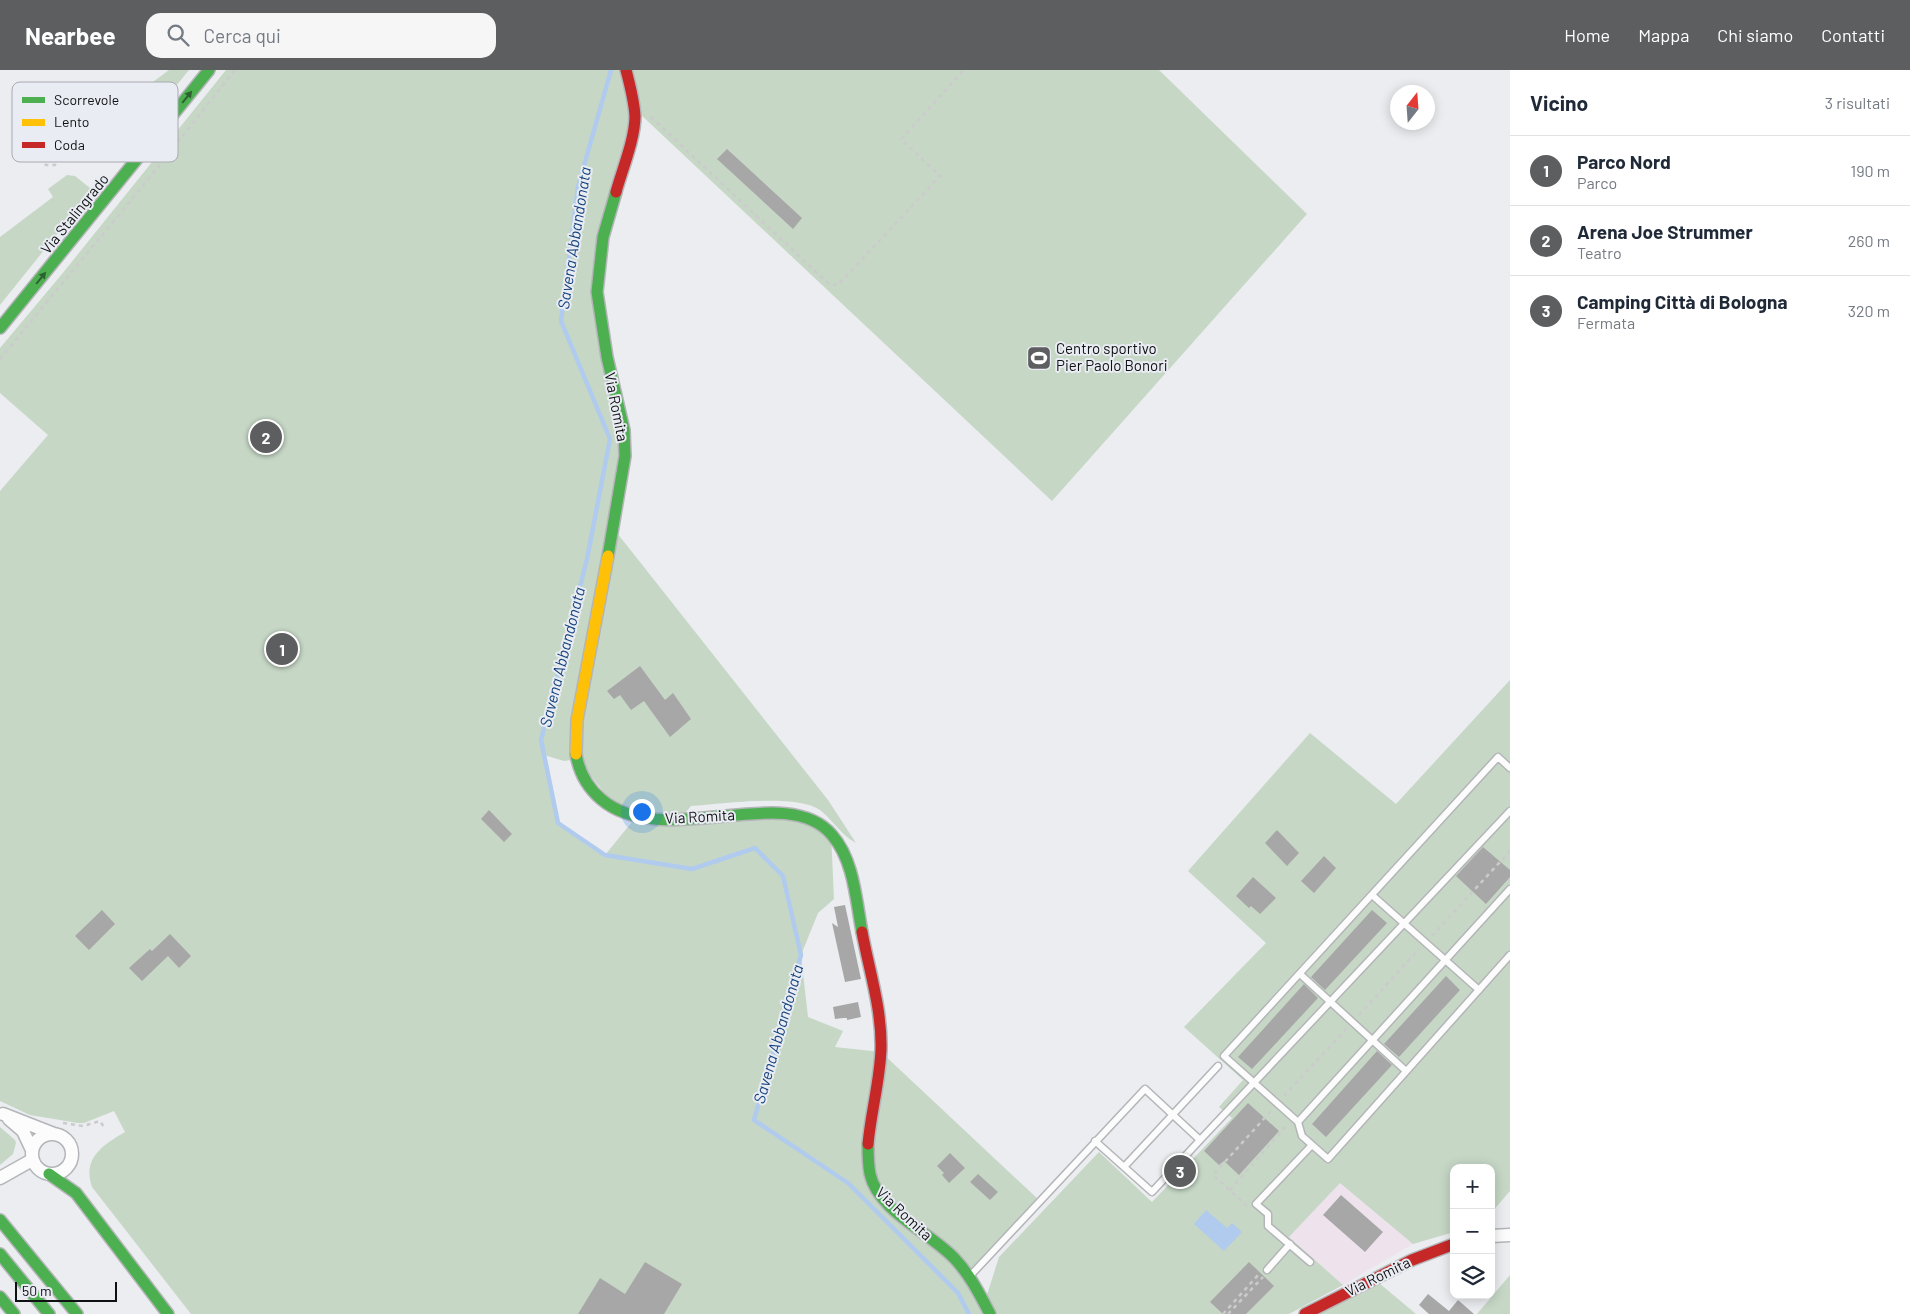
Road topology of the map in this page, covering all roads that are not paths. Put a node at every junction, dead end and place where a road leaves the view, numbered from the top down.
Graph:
1 (209, 70) edge
2 (626, 70) edge
3 (178, 109) edge
4 (136, 162) edge
5 (10, 316) junction
6 (0, 324) edge
7 (0, 328) edge
8 (1510, 768) edge
9 (1510, 811) edge
10 (1510, 889) edge
11 (1372, 895) junction
12 (1404, 923) junction
13 (1510, 955) edge
14 (1445, 960) junction
15 (1300, 974) junction
16 (1479, 990) junction
17 (1330, 1002) junction
18 (1372, 1040) junction
19 (1218, 1066) dead end
20 (1406, 1071) junction
21 (1254, 1083) junction
22 (1173, 1115) junction
23 (1296, 1120) junction
24 (54, 1134) junction
25 (1200, 1140) junction
26 (1095, 1141) junction
27 (1312, 1145) junction
28 (32, 1155) junction
29 (69, 1163) junction
30 (1124, 1167) junction
31 (49, 1174) junction
32 (0, 1178) edge
33 (86, 1205) junction
34 (0, 1212) edge
35 (0, 1220) edge
36 (1510, 1235) edge
37 (1495, 1236) edge
38 (1290, 1244) junction
39 (1450, 1246) edge
40 (0, 1254) edge
41 (35, 1262) junction
42 (1310, 1262) dead end
43 (1266, 1270) road end
44 (970, 1276) junction
45 (0, 1297) edge
46 (14, 1314) edge
47 (49, 1314) edge
48 (77, 1314) edge
49 (168, 1314) edge
50 (990, 1314) edge
51 (1305, 1314) edge

3 -> 1 main road, Via Stalingrado
2 - 44 main road, Via Romita
5 -> 4 main road, Via Stalingrado
5 - 6 main road
5 - 7 main road, Via Stalingrado
8 - 11 lane
9 - 12 lane
10 - 14 lane
11 - 12 lane
11 - 15 lane
12 - 14 lane
12 - 17 lane
13 - 16 lane
14 - 16 lane
14 - 18 lane
15 - 17 lane
15 - 21 lane
16 - 20 lane
17 - 18 lane
17 - 21 lane
18 - 20 lane
18 - 23 lane
19 - 22 lane
20 - 27 lane
21 - 23 lane
21 - 25 lane
22 - 25 lane
22 - 26 lane
22 - 30 lane
23 - 27 lane
24 - 28 street
24 - 28 street
24 - 29 street
25 - 30 lane
26 - 30 lane
26 - 44 lane
27 - 38 lane
28 - 31 street
28 - 32 street
29 - 31 street
29 - 33 street
31 - 33 main road
33 - 49 main road
34 - 41 main road
35 - 41 main road
36 - 37 street
38 - 42 lane
38 - 43 lane
39 - 51 main road, Via Romita
40 - 47 main road
41 - 48 main road
44 - 50 main road, Via Romita
45 - 46 main road

